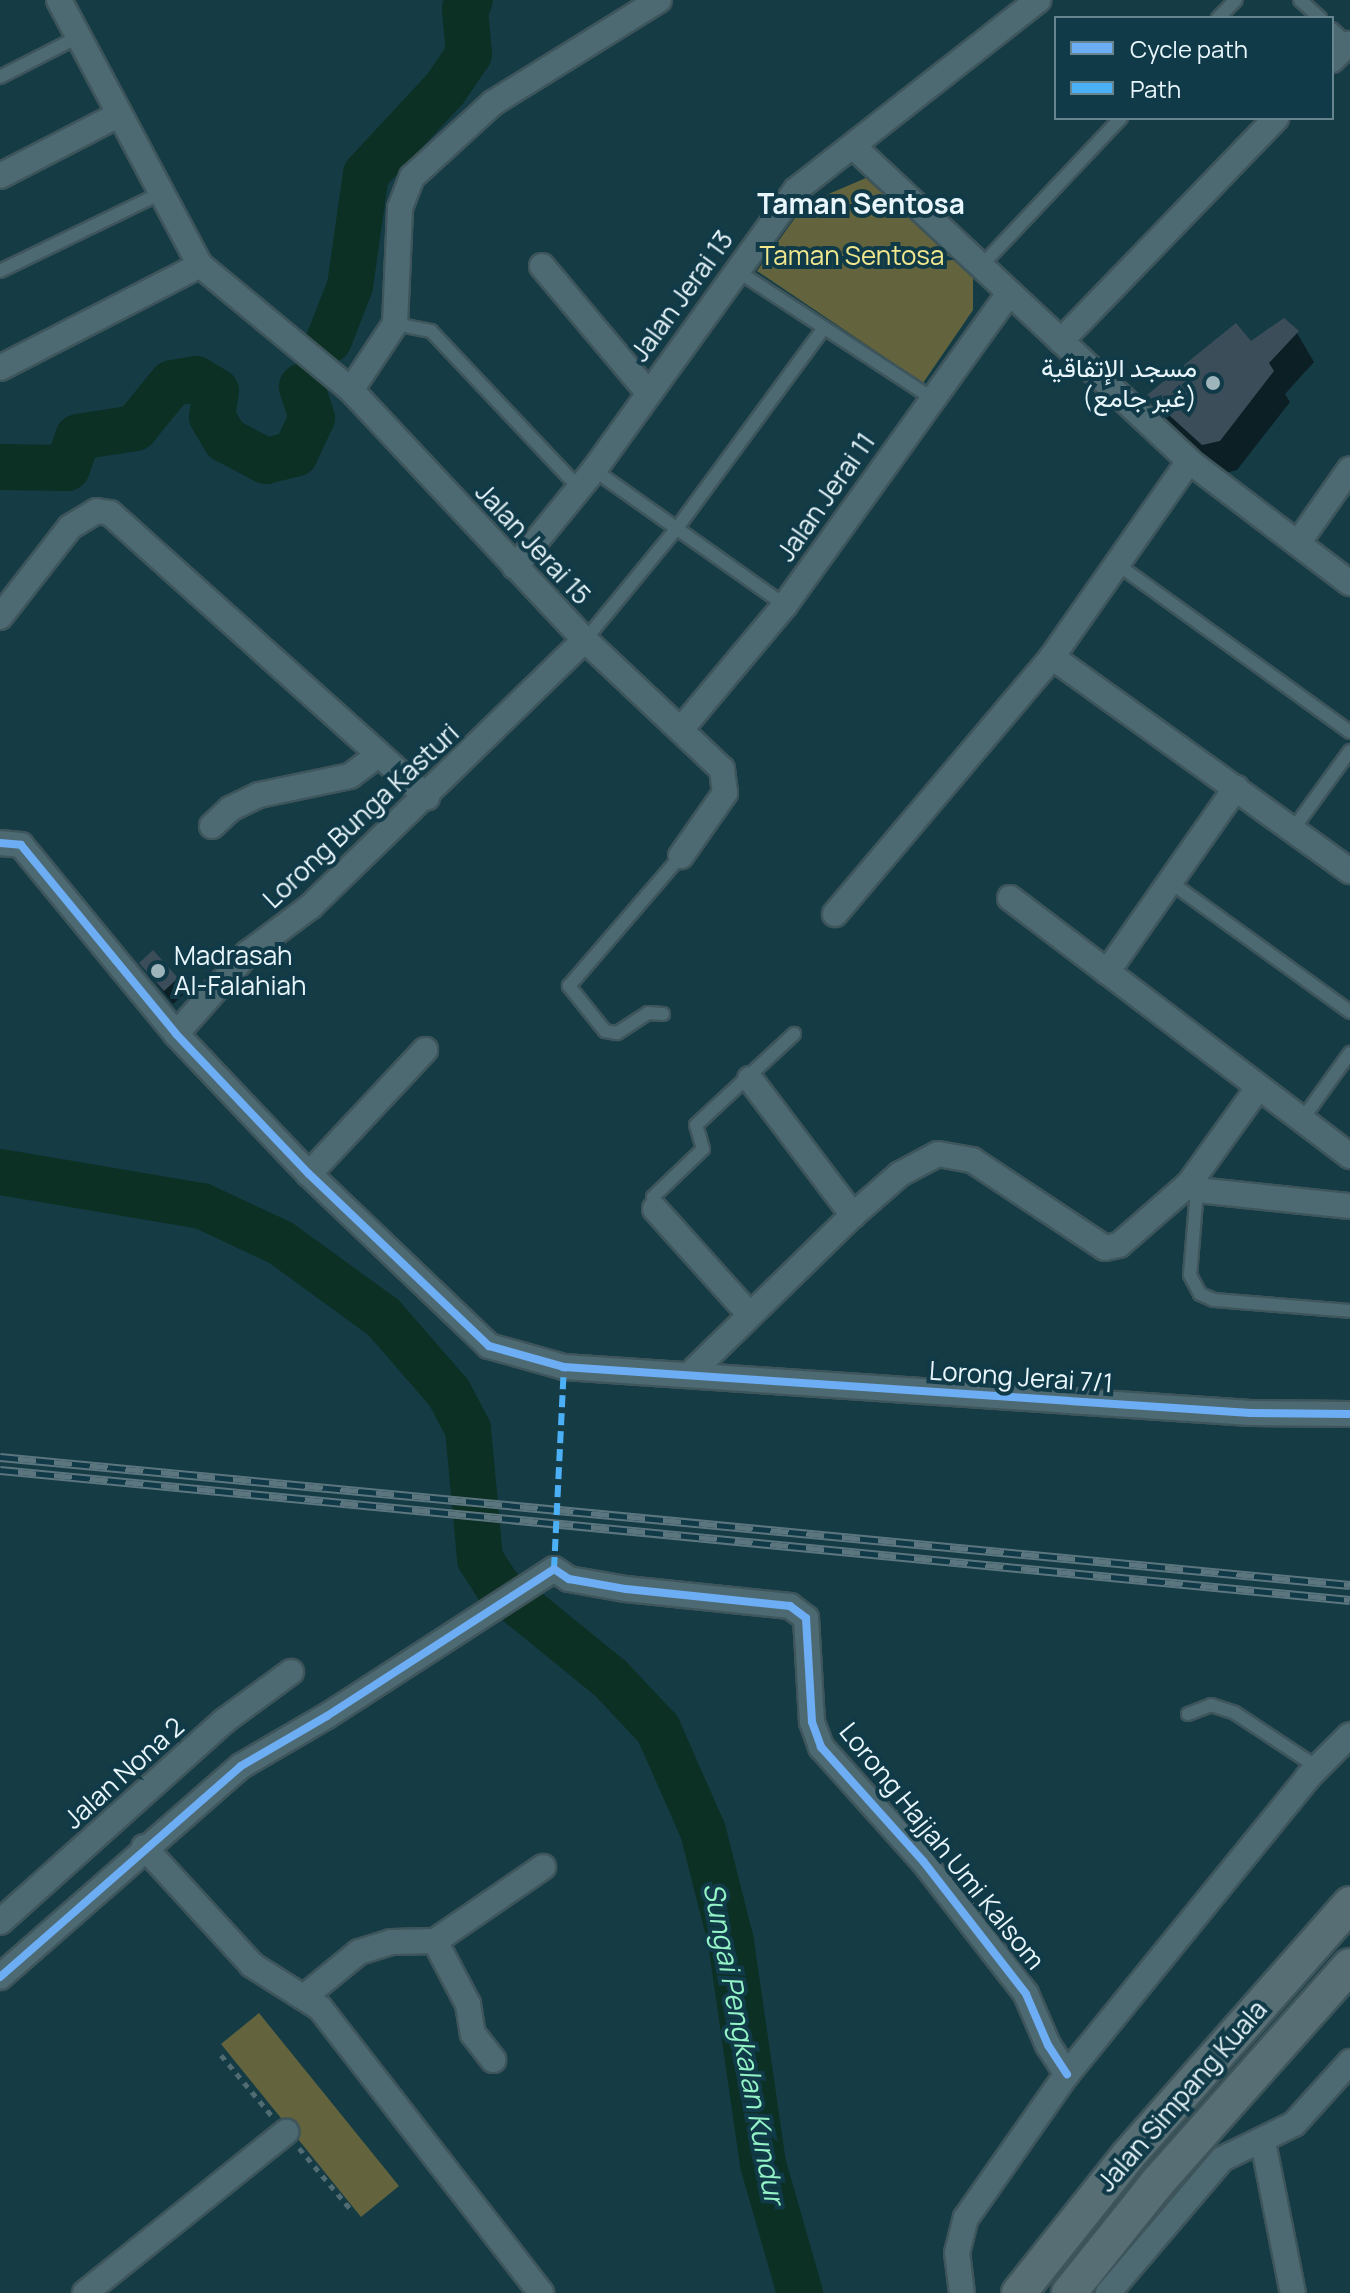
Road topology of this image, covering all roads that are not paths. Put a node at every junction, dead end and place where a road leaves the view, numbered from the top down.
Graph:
1 (59, 0) edge
2 (659, 0) edge
3 (1038, 0) edge
4 (1236, 0) edge
5 (1300, 0) edge
6 (1220, 16) edge
7 (1318, 16) edge
8 (80, 36) junction
9 (0, 77) edge
10 (118, 115) junction
11 (1119, 120) edge
12 (1274, 120) edge
13 (854, 147) junction
14 (0, 176) edge
15 (159, 194) junction
16 (200, 265) junction
17 (542, 266) dead end
18 (981, 266) junction
19 (736, 270) junction
20 (0, 271) edge
21 (1009, 293) junction
22 (395, 324) junction
23 (824, 328) junction
24 (1061, 341) junction
25 (0, 368) edge
26 (351, 390) junction
27 (647, 391) junction
28 (930, 397) junction
29 (1189, 461) junction
30 (1350, 469) edge
31 (586, 479) junction
32 (677, 528) junction
33 (1298, 543) junction
34 (1117, 564) junction
35 (515, 567) junction
36 (1350, 583) edge
37 (785, 605) junction
38 (0, 617) edge
39 (585, 640) junction
40 (1052, 657) junction
41 (683, 727) junction
42 (1350, 732) edge
43 (1350, 751) edge
44 (379, 754) junction
45 (1236, 788) junction
46 (427, 797) junction
47 (212, 826) dead end
48 (1294, 828) junction
49 (0, 843) edge
50 (681, 856) joint
51 (1350, 871) edge
52 (1170, 882) junction
53 (1010, 898) dead end
54 (835, 914) dead end
55 (1107, 972) junction
56 (1350, 1012) edge
57 (663, 1014) dead end
58 (176, 1034) junction
59 (794, 1034) dead end
60 (425, 1050) dead end
61 (1350, 1053) edge
62 (750, 1079) junction
63 (1258, 1088) junction
64 (1301, 1121) junction
65 (1350, 1156) edge
66 (309, 1174) junction
67 (1193, 1187) junction
68 (1350, 1206) edge
69 (655, 1209) joint
70 (853, 1215) junction
71 (1350, 1311) edge
72 (750, 1315) junction
73 (690, 1374) junction
74 (1350, 1414) edge
75 (291, 1672) dead end
76 (1188, 1714) dead end
77 (1350, 1735) edge
78 (1317, 1767) junction
79 (144, 1847) junction
80 (543, 1867) dead end
81 (1350, 1904) edge
82 (0, 1922) edge
83 (435, 1941) junction
84 (1350, 1966) edge
85 (0, 1977) edge
86 (304, 1997) junction
87 (493, 2060) dead end
88 (1350, 2062) edge
89 (1067, 2074) junction
90 (286, 2132) dead end
91 (1263, 2142) junction
92 (85, 2293) edge
93 (541, 2293) edge
94 (962, 2293) edge
95 (1019, 2293) edge
96 (1069, 2293) edge
97 (1108, 2293) edge
98 (1293, 2293) edge

1 - 8 street
2 - 22 street
3 - 13 street, Jalan Jerai 13
4 - 6 lane
5 - 7 lane
8 - 9 lane
8 - 10 street
10 - 14 street
10 - 15 street
11 - 18 lane
12 - 24 street
13 - 18 street
13 - 19 street, Jalan Jerai 13
15 - 16 street
15 - 20 lane
16 - 25 street
16 - 26 street, Jalan Jerai 15
17 - 27 street
18 - 21 street
19 - 23 lane
19 - 27 street, Jalan Jerai 13
21 - 24 street
21 - 28 street, Jalan Jerai 11
22 - 26 street
22 - 31 lane
23 - 28 lane
23 - 32 lane
24 - 29 street
26 - 35 street, Jalan Jerai 15
27 - 31 street, Jalan Jerai 13
28 - 37 street, Jalan Jerai 11
29 - 33 street
29 - 34 street
30 - 33 street
31 - 32 lane
31 - 35 street, Jalan Jerai 13
32 - 37 lane
32 - 39 lane
33 - 36 street
34 - 40 street
34 - 42 lane
35 - 39 street, Jalan Jerai 15
37 - 41 street, Jalan Jerai 11
38 - 44 street
39 - 41 street, Jalan Jerai 15
39 - 46 street, Lorong Bunga Kasturi
40 - 45 street
40 - 54 street
41 - 50 street, Jalan Jerai 15
43 - 48 lane
44 - 46 street
44 - 47 street
45 - 48 street
45 - 52 street
46 - 58 street, Lorong Bunga Kasturi
48 - 51 street
49 - 58 street, Lorong Jerai 7/1
50 - 57 lane
52 - 55 street
52 - 56 lane
53 - 55 street
55 - 63 street
58 - 66 street, Lorong Jerai 7/1
59 - 62 lane
60 - 66 street
61 - 64 lane
62 - 69 lane
62 - 70 street
63 - 64 street
63 - 67 street
64 - 65 street
66 - 73 street, Lorong Jerai 7/1
67 - 68 street
67 - 70 street
67 - 71 lane
69 - 72 street
70 - 72 street
72 - 73 street
73 - 74 street, Lorong Jerai 7/1
75 - 82 street, Jalan Nona 2
76 - 78 lane
77 - 78 street
78 - 89 street
79 - 85 street
79 - 86 street
79 - 89 street, Lorong Hajjah Umi Kalsom
80 - 83 street
81 - 95 main road, Jalan Simpang Kuala
83 - 86 street
83 - 87 street
84 - 96 main road, Jalan Simpang Kuala
86 - 93 street
88 - 91 street
89 - 94 street
90 - 92 street
91 - 97 street
91 - 98 street

